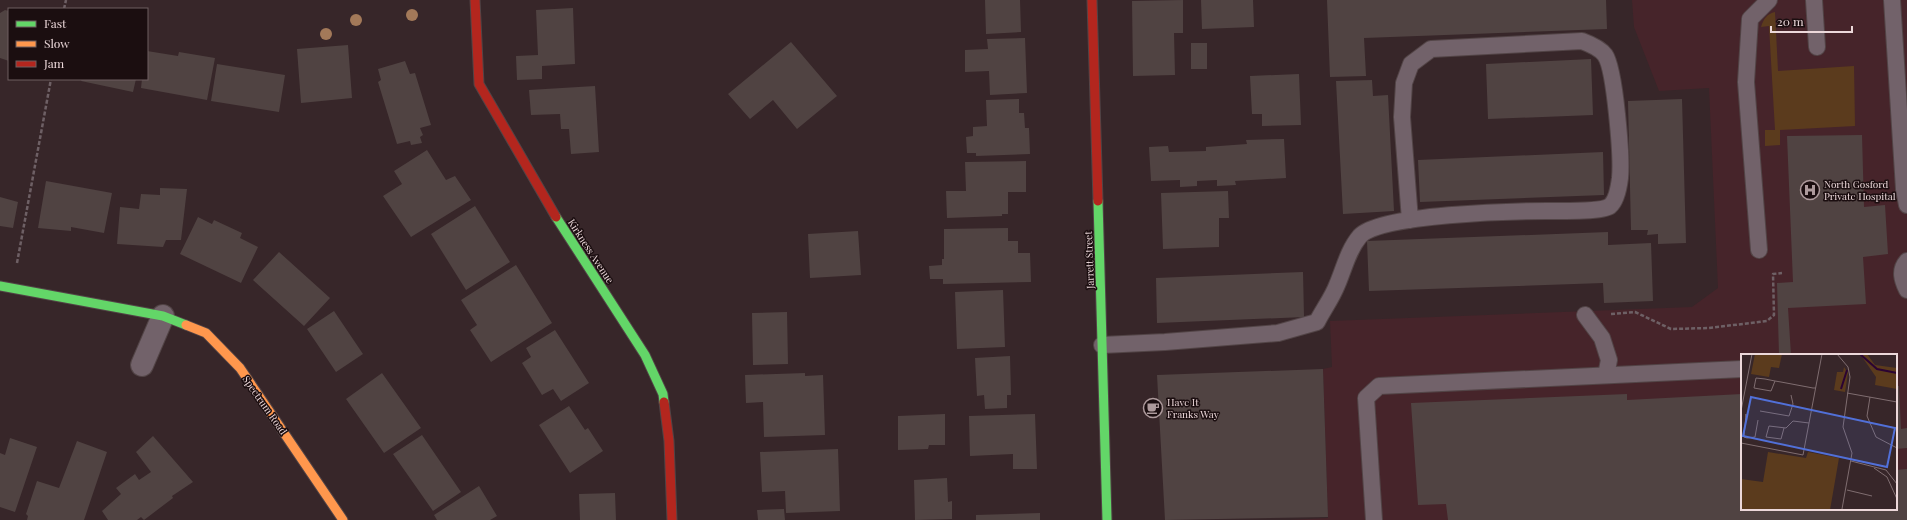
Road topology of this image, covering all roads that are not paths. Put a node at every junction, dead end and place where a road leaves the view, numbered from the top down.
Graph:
1 (475, 0) edge
2 (1092, 0) edge
3 (1769, 0) edge
4 (1814, 0) edge
5 (1892, 0) edge
6 (1816, 47) dead end
7 (1907, 205) edge
8 (1410, 220) junction
9 (1759, 250) dead end
10 (1907, 261) edge
11 (0, 286) edge
12 (1907, 290) edge
13 (1585, 314) dead end
14 (163, 316) junction
15 (1102, 345) junction
16 (142, 365) dead end
17 (1741, 370) edge
18 (1606, 375) junction
19 (343, 520) edge
20 (672, 520) edge
21 (1107, 520) edge
22 (1374, 520) edge

1 - 20 street, Kirkness Avenue
2 - 15 street, Jarrett Street
3 - 9 lane
4 - 6 lane
5 - 7 lane
8 - 8 lane
8 - 15 lane
10 - 12 lane
11 - 14 street, Spectrum Road
13 - 18 lane
14 - 16 street
14 - 19 street, Spectrum Road
15 - 21 street, Jarrett Street
17 - 18 lane
18 - 22 lane

